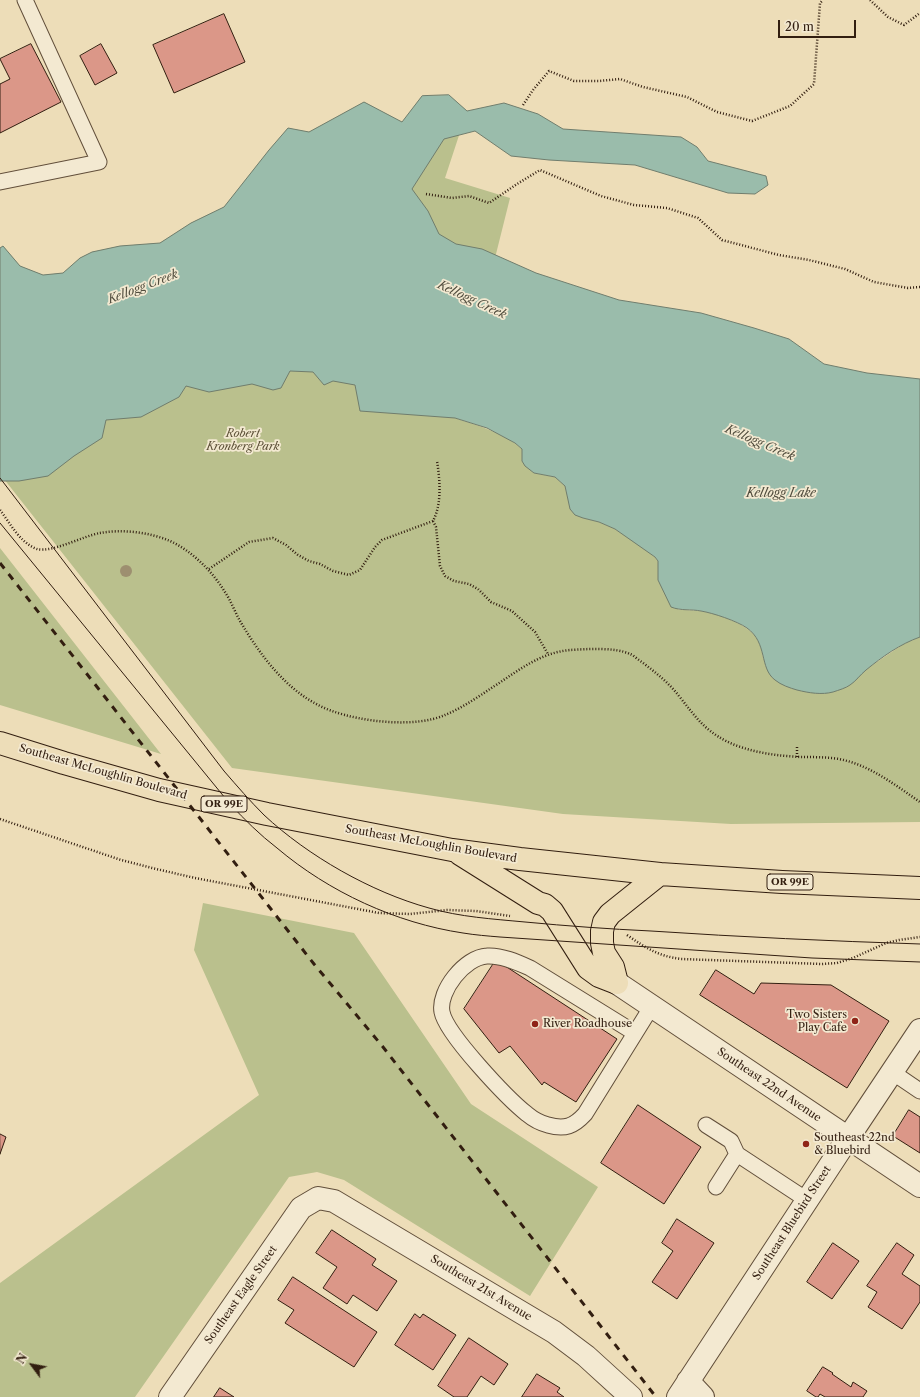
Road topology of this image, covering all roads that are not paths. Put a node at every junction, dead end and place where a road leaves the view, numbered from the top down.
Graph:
1 (25, 0) edge
2 (0, 182) edge
3 (0, 743) edge
4 (452, 850) junction
5 (660, 874) junction
6 (920, 888) edge
7 (617, 983) junction
8 (652, 1006) junction
9 (920, 1030) edge
10 (635, 1033) junction
11 (892, 1072) junction
12 (920, 1091) edge
13 (706, 1125) dead end
14 (848, 1138) junction
15 (736, 1154) junction
16 (920, 1186) edge
17 (716, 1187) dead end
18 (318, 1198) joint
19 (807, 1200) junction
20 (683, 1389) edge
21 (170, 1397) edge
22 (630, 1397) edge
23 (703, 1397) edge

1 - 2 lane
3 - 4 main road, Southeast McLoughlin Boulevard / OR 99E
4 - 5 main road, Southeast McLoughlin Boulevard / OR 99E
4 - 7 main road
5 - 6 main road, Southeast McLoughlin Boulevard / OR 99E
5 - 7 main road
7 - 8 street, Southeast 22nd Avenue
8 - 10 lane
8 - 14 street, Southeast 22nd Avenue
9 - 11 street, Southeast Bluebird Street
10 - 10 lane
11 - 12 lane
11 - 14 street, Southeast Bluebird Street
13 - 15 lane
14 - 16 street, Southeast 22nd Avenue
14 - 19 street, Southeast Bluebird Street
15 - 17 lane
15 - 19 lane
18 - 21 street, Southeast Eagle Street
18 - 22 street, Southeast 21st Avenue
19 - 20 street, Southeast Bluebird Street
20 - 23 street

